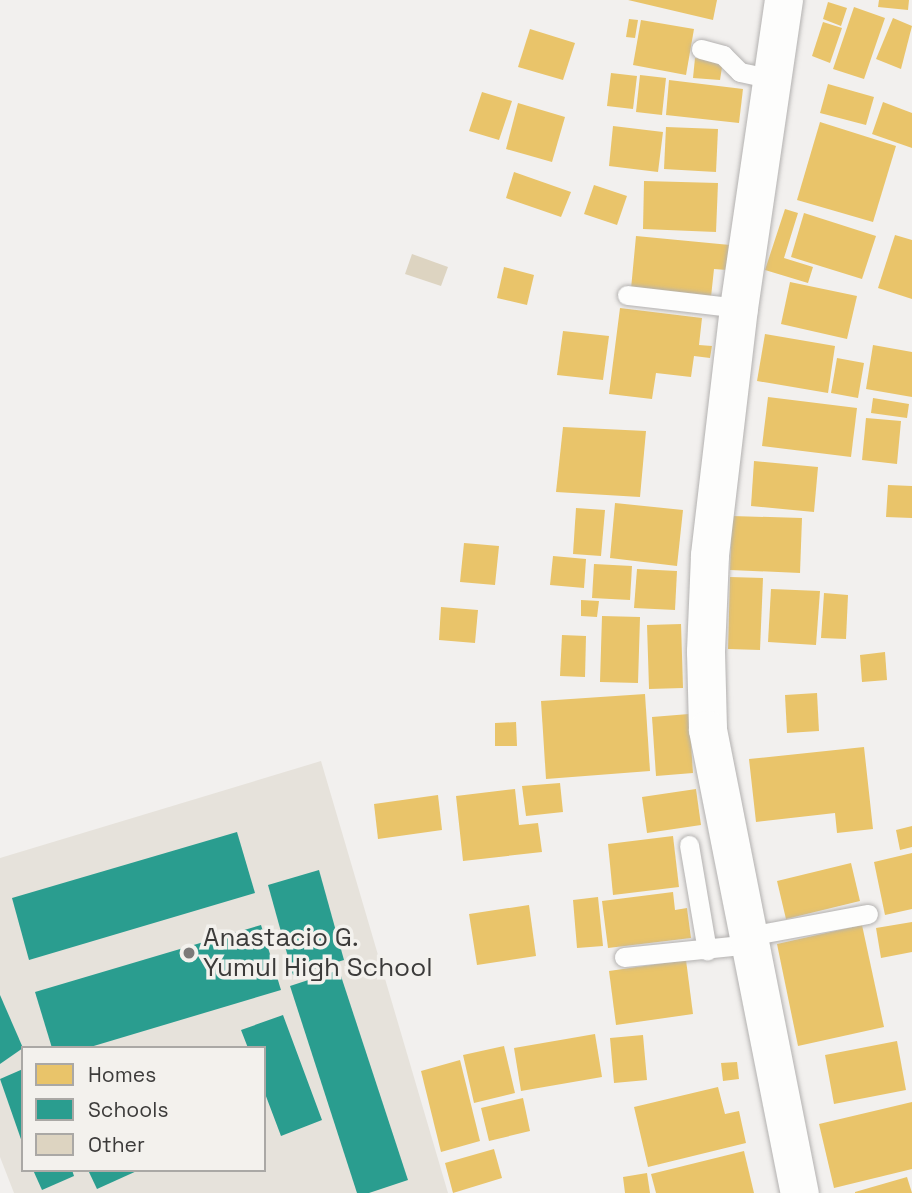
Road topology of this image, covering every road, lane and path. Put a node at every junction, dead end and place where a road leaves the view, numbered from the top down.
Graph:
1 (784, 0) edge
2 (701, 49) dead end
3 (772, 79) junction
4 (627, 295) dead end
5 (738, 308) junction
6 (689, 845) dead end
7 (868, 914) dead end
8 (750, 940) junction
9 (706, 950) junction
10 (624, 957) dead end
11 (800, 1193) edge

1 - 3 street
2 - 3 lane
3 - 5 street
4 - 5 lane
5 - 8 street
6 - 9 lane
7 - 8 lane
8 - 9 lane
8 - 11 street
9 - 10 lane

